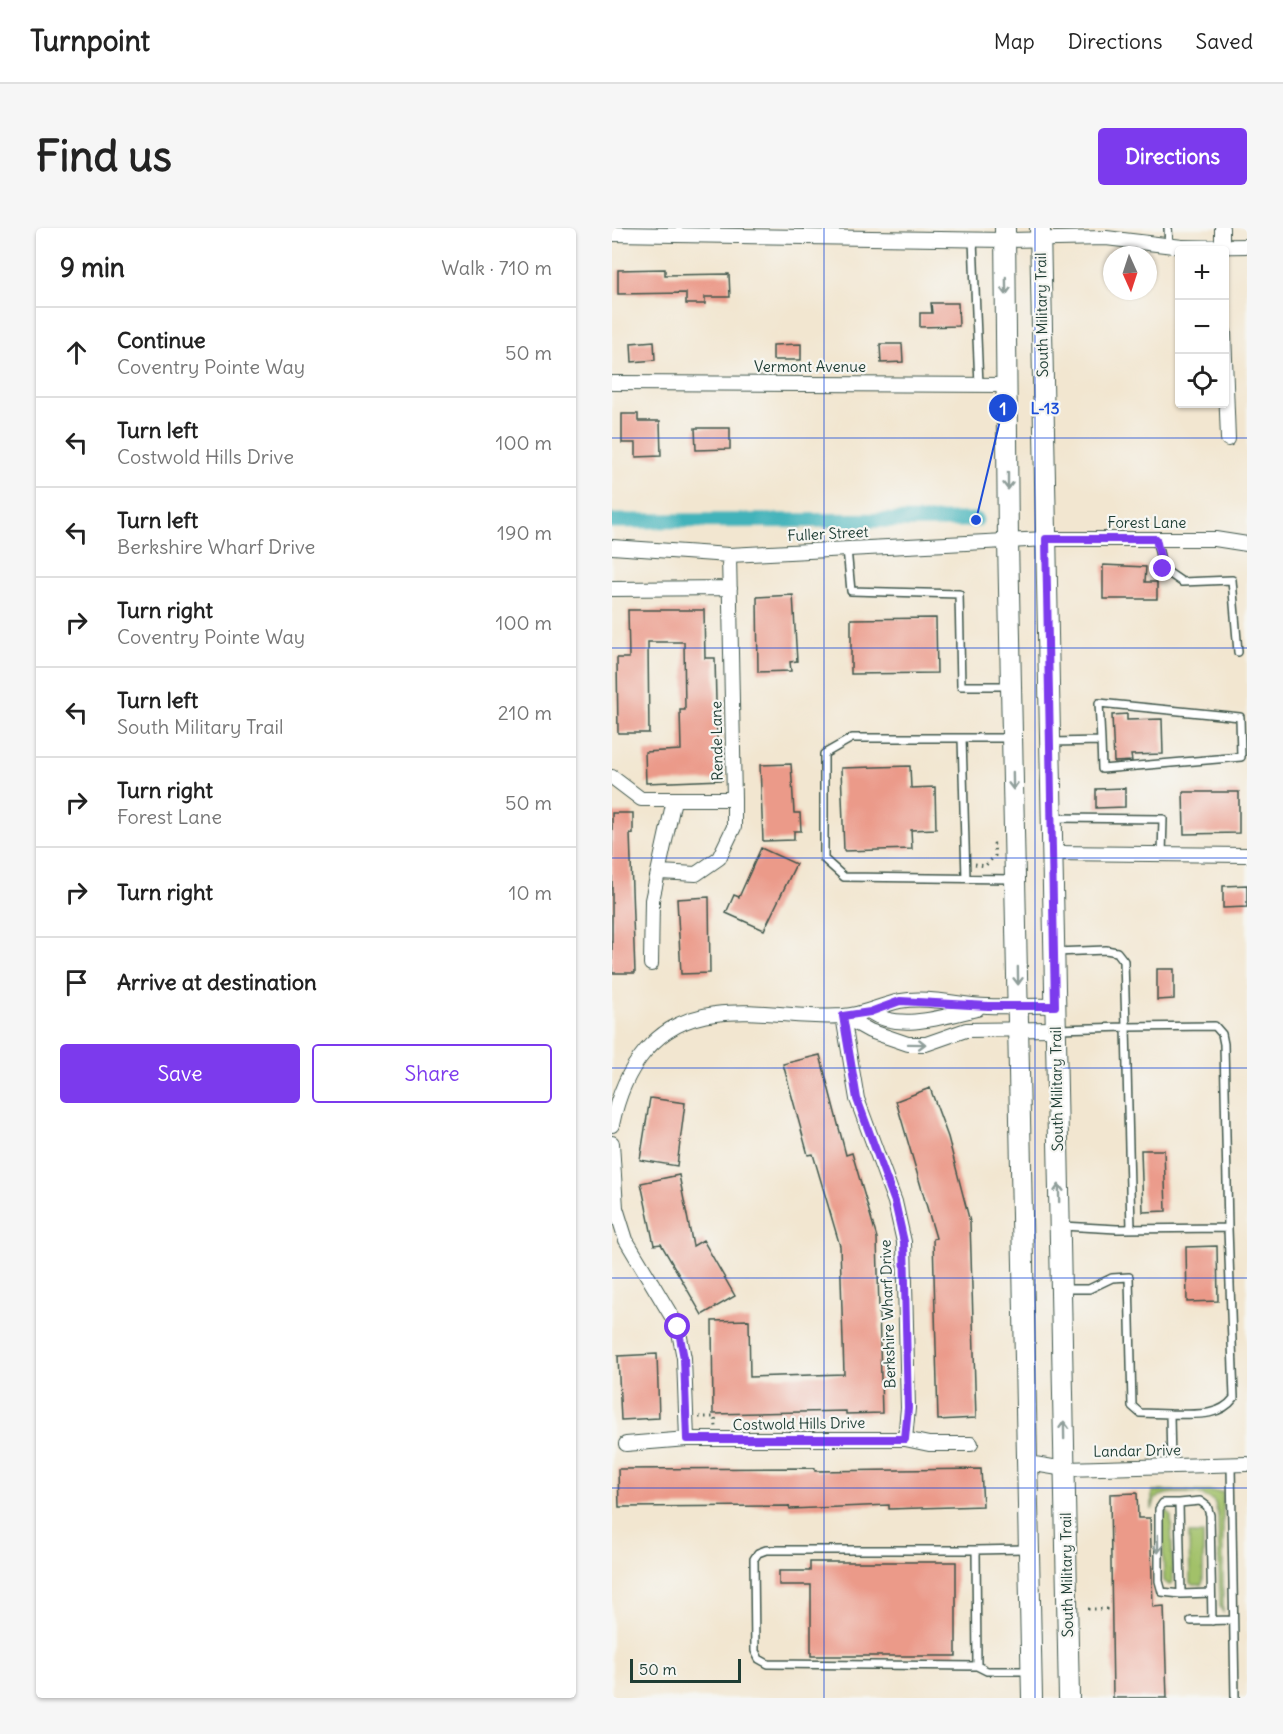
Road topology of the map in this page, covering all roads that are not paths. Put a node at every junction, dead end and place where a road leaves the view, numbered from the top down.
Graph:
1 (1168, 228) edge
2 (1222, 228) edge
3 (1040, 233) edge
4 (612, 234) edge
5 (1005, 234) edge
6 (973, 240) junction
7 (1169, 246) junction
8 (1175, 246) edge
9 (1222, 246) edge
10 (1247, 246) edge
11 (1229, 247) edge
12 (1225, 354) edge
13 (612, 383) edge
14 (979, 385) junction
15 (1008, 385) junction
16 (1228, 440) dead end
17 (1046, 539) junction
18 (1156, 539) junction
19 (1008, 541) junction
20 (1247, 544) edge
21 (612, 547) edge
22 (847, 549) junction
23 (729, 555) junction
24 (730, 588) junction
25 (612, 589) edge
26 (1238, 652) dead end
27 (1011, 686) junction
28 (962, 738) junction
29 (1012, 738) junction
30 (1101, 741) junction
31 (1050, 742) junction
32 (612, 777) edge
33 (734, 799) junction
34 (674, 800) junction
35 (1051, 818) junction
36 (1052, 853) junction
37 (1162, 854) junction
38 (1247, 855) edge
39 (660, 872) junction
40 (966, 878) junction
41 (1016, 879) junction
42 (1054, 952) junction
43 (651, 964) dead end
44 (1018, 1005) junction
45 (988, 1006) junction
46 (1055, 1006) junction
47 (870, 1012) junction
48 (843, 1016) junction
49 (894, 1020) junction
50 (1126, 1027) junction
51 (1019, 1029) junction
52 (1056, 1029) junction
53 (886, 1037) junction
54 (612, 1125) edge
55 (612, 1143) edge
56 (1060, 1226) junction
57 (1228, 1228) junction
58 (1131, 1229) junction
59 (1061, 1289) junction
60 (1170, 1414) junction
61 (687, 1439) junction
62 (905, 1439) junction
63 (626, 1444) dead end
64 (971, 1444) dead end
65 (1029, 1463) junction
66 (1247, 1464) edge
67 (1231, 1466) junction
68 (1172, 1467) junction
69 (1065, 1469) junction
70 (1179, 1503) junction
71 (1030, 1549) junction
72 (976, 1550) junction
73 (1211, 1593) junction
74 (1181, 1594) junction
75 (1233, 1620) junction
76 (1191, 1621) dead end
77 (1212, 1621) junction
78 (977, 1666) junction
79 (1031, 1671) junction
80 (1032, 1698) edge
81 (1069, 1698) edge
82 (1235, 1698) edge

1 - 7 lane
2 - 9 street
3 - 5 street
3 - 7 street
3 - 17 main road, South Military Trail
4 - 6 street
5 - 6 street
5 -> 15 main road
6 - 14 lane
7 - 8 street
10 - 11 street
12 - 16 street
13 - 14 street, Vermont Avenue
14 - 15 street, Vermont Avenue
15 -> 19 main road
17 - 18 street, Forest Lane
17 - 19 street, Fuller Street
17 - 31 main road, South Military Trail
18 - 20 street, Forest Lane
18 - 26 lane
19 - 22 street, Fuller Street
19 - 27 main road
21 - 23 street, Fuller Street
22 - 23 street, Fuller Street
22 - 27 lane
23 - 24 street, Rende Lane
24 - 25 street
24 - 33 street, Rende Lane
27 - 29 main road
28 - 29 lane
28 - 40 lane
28 - 40 lane
29 -> 41 main road
30 - 30 lane
30 - 31 lane
31 - 35 main road, South Military Trail
32 - 34 street, Rende Lane
33 - 34 street, Rende Lane
33 - 39 street
34 - 39 street
35 - 36 main road, South Military Trail
35 - 37 lane
36 - 37 street
36 - 42 main road, South Military Trail
37 - 38 street
39 - 43 street
40 - 41 lane
41 -> 44 main road
42 - 46 main road, South Military Trail
42 - 50 lane
44 - 45 street
44 - 46 street
44 - 51 main road
45 - 47 street
45 - 49 street
46 - 52 main road, South Military Trail
47 - 48 street
47 - 49 street
48 - 53 street
48 - 54 street
48 - 62 street, Berkshire Wharf Drive
49 - 53 street
50 - 52 lane
50 - 57 lane
50 - 58 lane
51 - 52 street
53 -> 51 street
51 - 65 main road
56 -> 52 main road, South Military Trail
55 - 61 street
56 - 58 lane
56 - 59 main road, South Military Trail
57 - 58 lane
57 - 60 lane
59 - 60 lane
69 -> 59 main road, South Military Trail
60 - 68 lane
61 - 62 street, Costwold Hills Drive
61 - 63 street, Costwold Hills Drive
62 - 64 street, Costwold Hills Drive
65 - 69 street, Landar Drive
65 - 71 main road
66 - 67 street, Landar Drive
67 - 68 street, Landar Drive
67 - 75 lane
68 - 69 street, Landar Drive
69 - 81 main road, South Military Trail
70 - 73 lane
70 - 74 lane
70 -> 74 lane
71 - 72 lane
71 - 79 main road
72 - 78 lane
72 - 78 lane
73 - 74 lane
73 - 77 lane
75 - 77 lane
75 - 82 lane
76 - 77 lane
78 - 79 lane
79 - 80 main road

